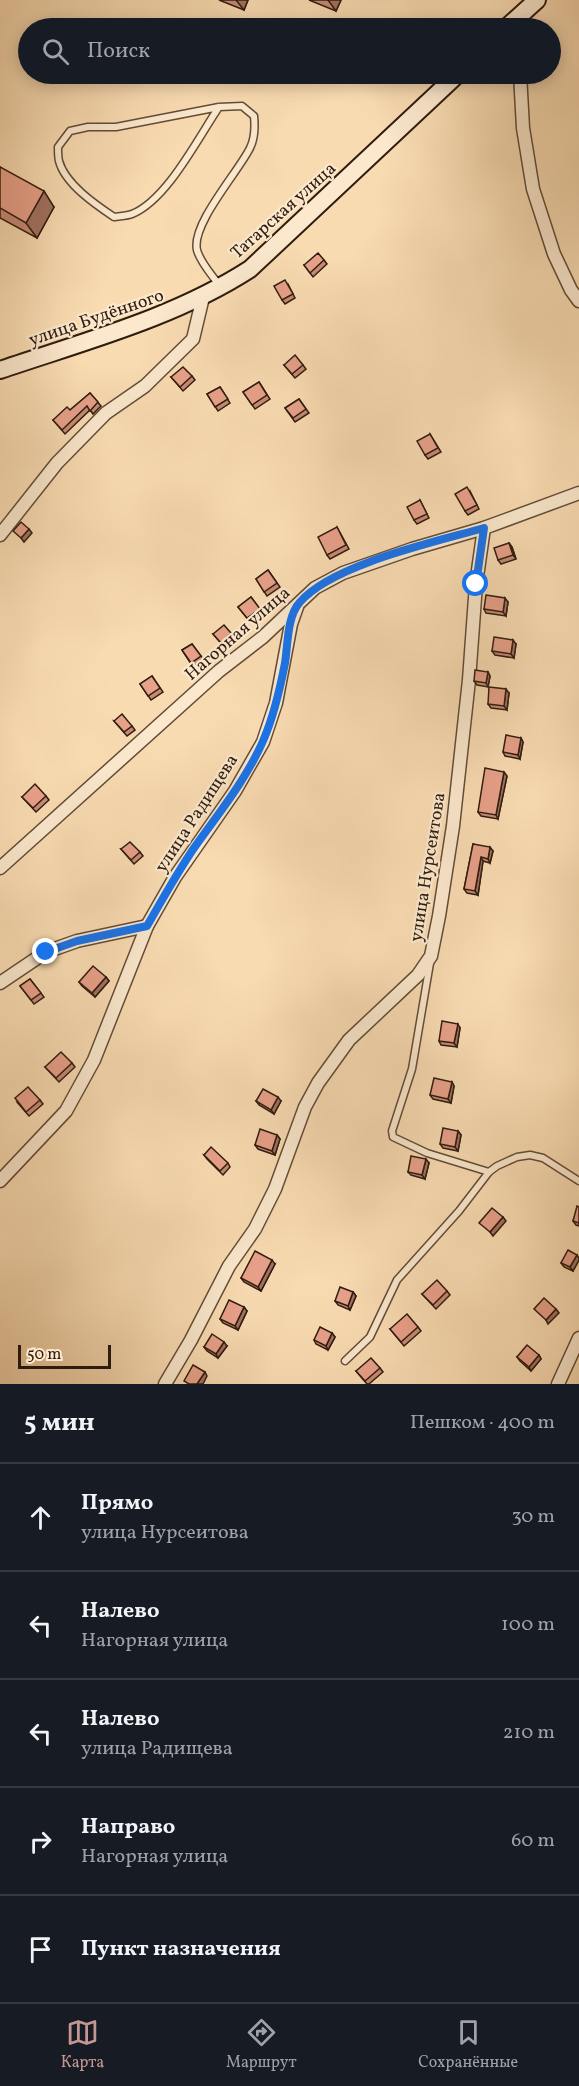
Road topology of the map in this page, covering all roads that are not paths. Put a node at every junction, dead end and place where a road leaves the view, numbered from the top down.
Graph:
1 (527, 4) edge
2 (515, 18) edge
3 (447, 84) edge
4 (521, 84) edge
5 (219, 107) junction
6 (221, 288) junction
7 (203, 297) junction
8 (579, 302) edge
9 (0, 370) edge
10 (579, 493) edge
11 (484, 528) junction
12 (0, 535) edge
13 (298, 603) junction
14 (0, 868) edge
15 (147, 926) junction
16 (431, 956) junction
17 (0, 983) edge
18 (489, 1172) junction
19 (0, 1181) edge
20 (579, 1181) edge
21 (579, 1338) edge
22 (345, 1360) dead end
23 (165, 1384) edge
24 (558, 1384) edge

1 - 2 street
3 - 6 street, Татарская улица
4 - 8 street
5 - 5 lane
5 - 6 lane
6 - 7 street, Татарская улица
7 - 9 street, улица Будённого
7 - 12 street
10 - 11 street, Нагорная улица
11 - 13 street, Нагорная улица
11 - 16 street, улица Нурсеитова
13 - 14 street, Нагорная улица
13 - 15 street, улица Радищева
15 - 17 street
15 - 19 street, улица Радищева
16 - 18 lane
16 - 23 street, улица Нурсеитова
18 - 20 lane
18 - 22 lane
21 - 24 street

